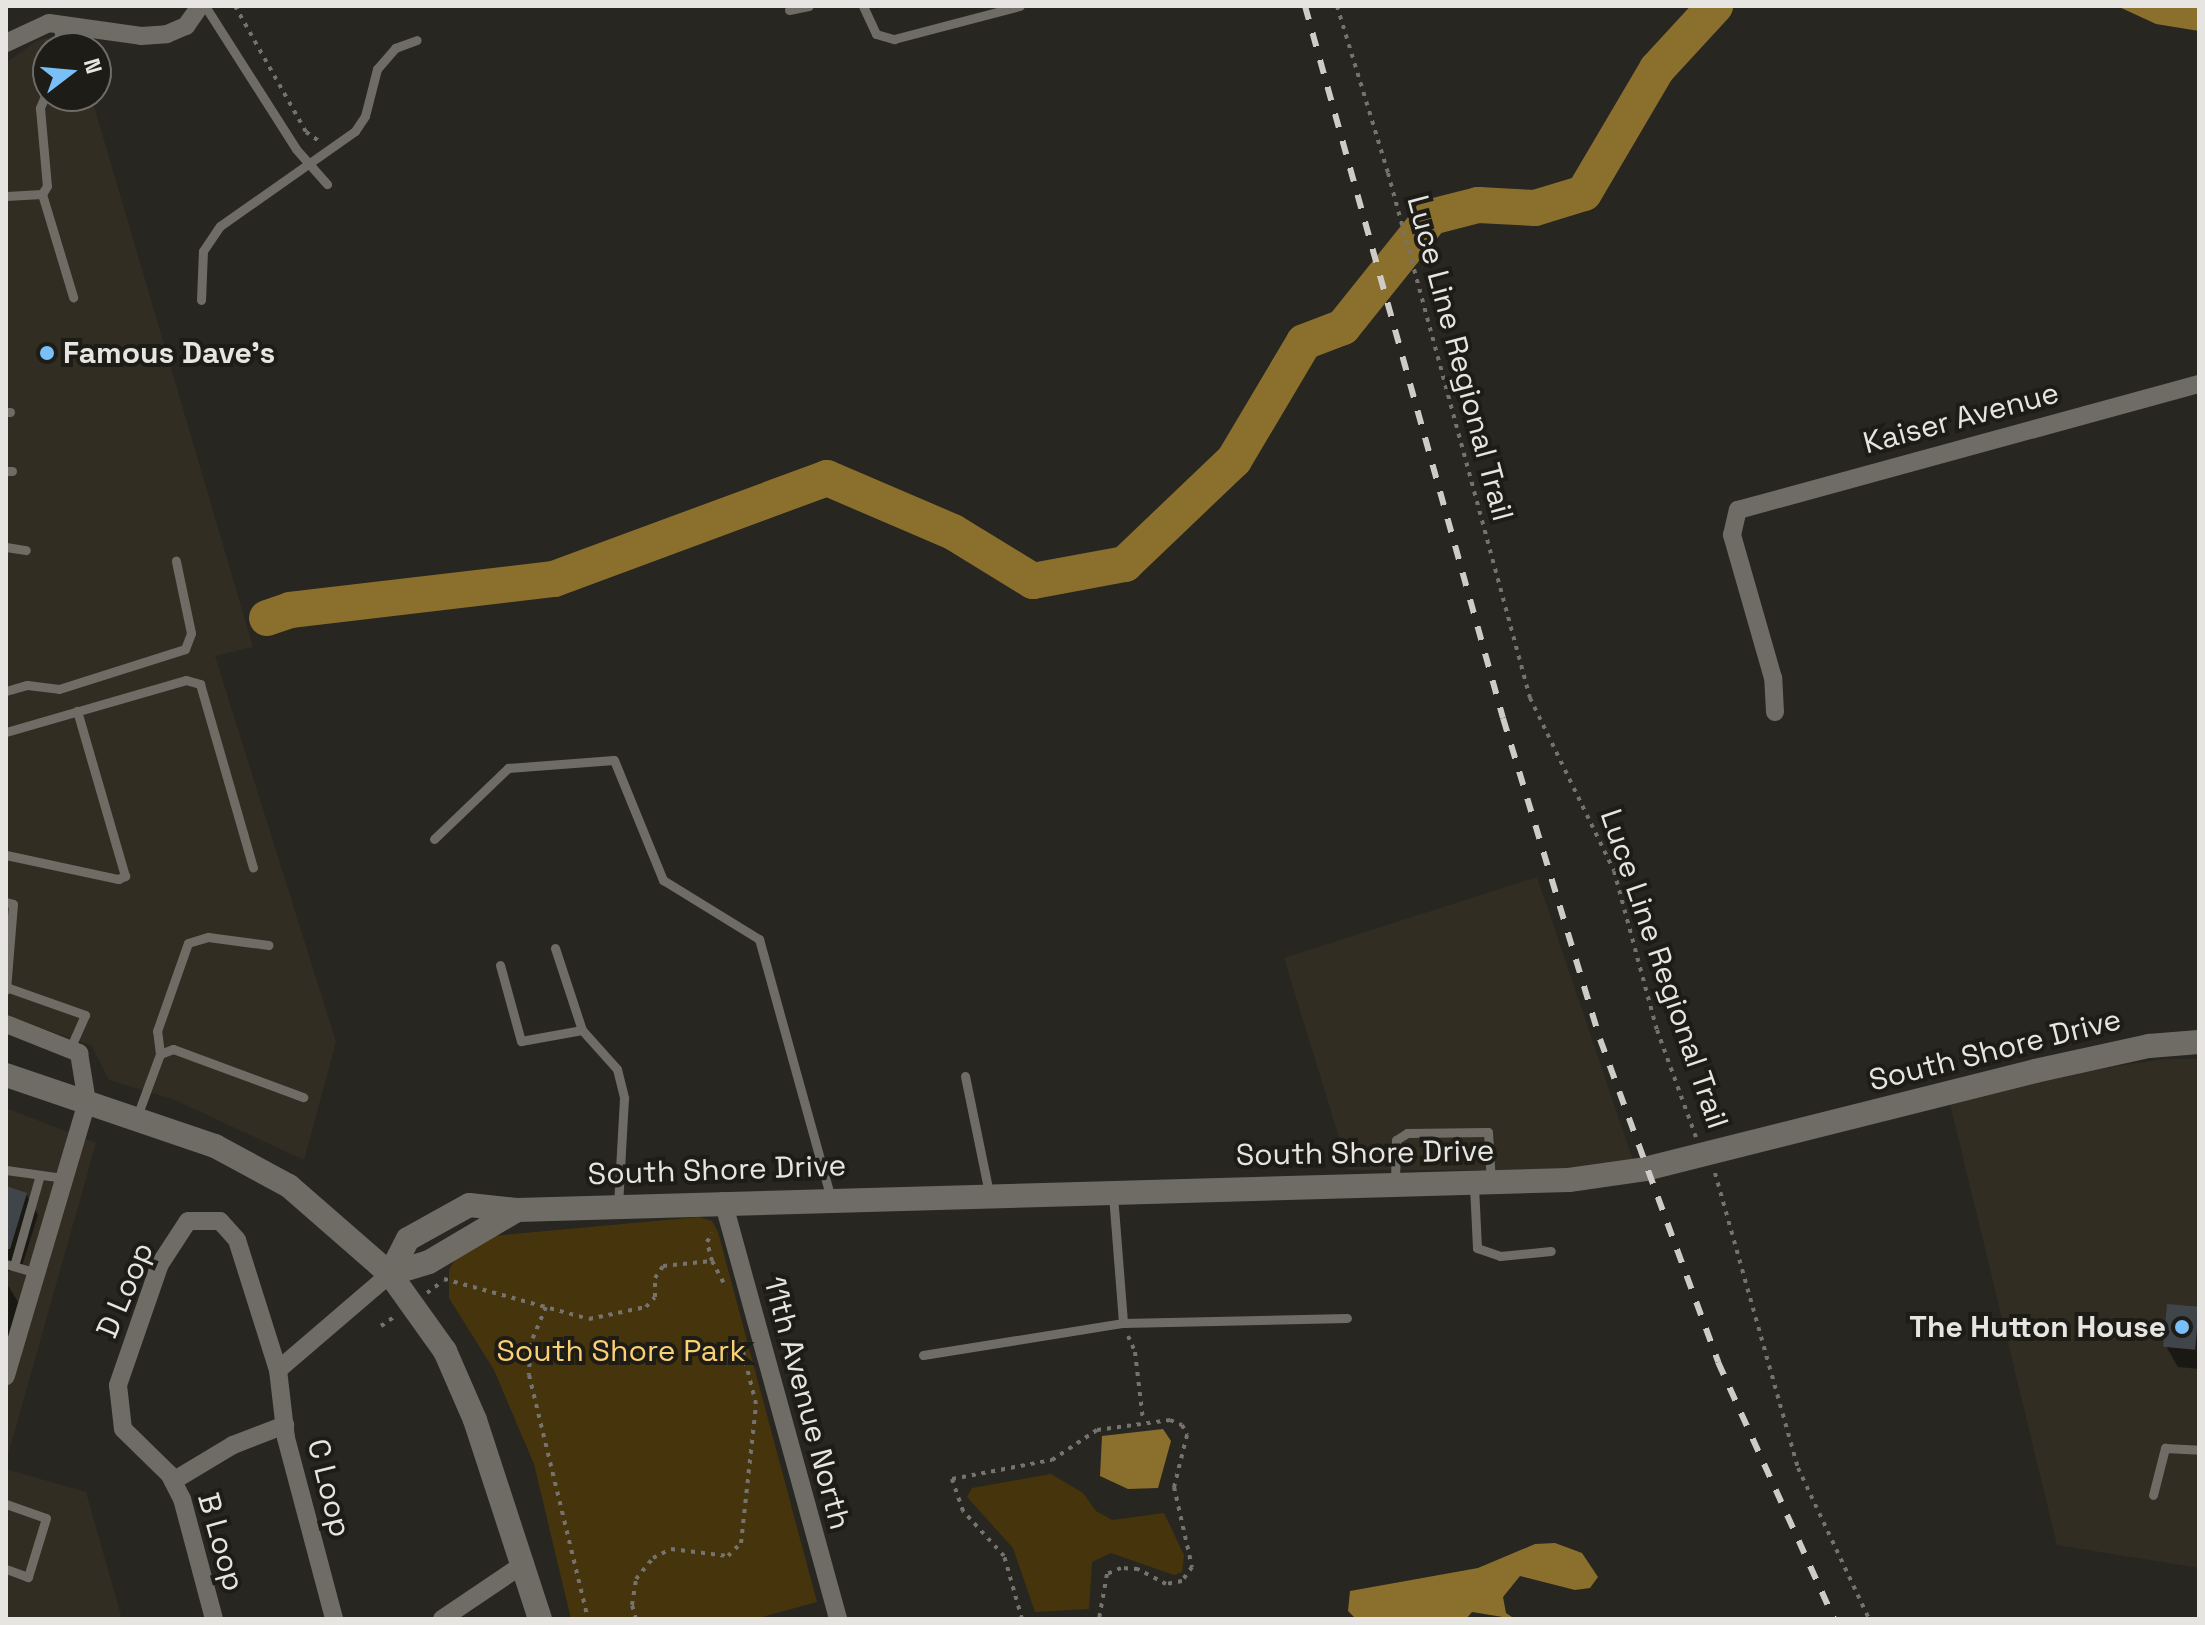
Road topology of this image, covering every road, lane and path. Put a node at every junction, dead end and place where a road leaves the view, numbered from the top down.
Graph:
1 (203, 6) edge
2 (235, 6) edge
3 (809, 6) edge
4 (863, 6) edge
5 (1020, 6) edge
6 (1337, 6) edge
7 (789, 10) dead end
8 (58, 23) junction
9 (59, 32) edge
10 (417, 40) dead end
11 (6, 43) edge
12 (40, 112) edge
13 (323, 154) junction
14 (309, 163) junction
15 (327, 184) dead end
16 (42, 194) junction
17 (6, 196) edge
18 (73, 297) dead end
19 (201, 300) dead end
20 (2199, 384) edge
21 (6, 547) edge
22 (26, 550) dead end
23 (176, 561) dead end
24 (6, 691) edge
25 (77, 711) junction
26 (1775, 712) dead end
27 (6, 732) edge
28 (434, 839) dead end
29 (6, 855) edge
30 (253, 868) dead end
31 (6, 902) edge
32 (268, 945) dead end
33 (555, 948) dead end
34 (500, 965) dead end
35 (6, 988) edge
36 (6, 1024) edge
37 (582, 1030) junction
38 (2199, 1042) edge
39 (70, 1049) junction
40 (160, 1054) junction
41 (6, 1075) edge
42 (965, 1076) dead end
43 (303, 1097) dead end
44 (87, 1102) junction
45 (136, 1119) junction
46 (1706, 1154) junction
47 (7, 1173) edge
48 (39, 1178) junction
49 (64, 1178) junction
50 (1482, 1182) junction
51 (1395, 1183) junction
52 (1113, 1192) junction
53 (989, 1193) junction
54 (831, 1198) junction
55 (723, 1201) junction
56 (618, 1206) junction
57 (517, 1210) junction
58 (1551, 1251) dead end
59 (429, 1262) junction
60 (10, 1265) edge
61 (37, 1273) junction
62 (390, 1274) junction
63 (730, 1301) dead end
64 (546, 1307) junction
65 (1347, 1318) dead end
66 (1123, 1323) junction
67 (737, 1330) dead end
68 (923, 1355) dead end
69 (278, 1370) junction
70 (6, 1376) edge
71 (1143, 1420) junction
72 (285, 1425) junction
73 (2199, 1450) edge
74 (173, 1481) junction
75 (2153, 1495) dead end
76 (6, 1504) edge
77 (525, 1563) junction
78 (6, 1569) edge
79 (214, 1619) edge
80 (334, 1619) edge
81 (442, 1619) edge
82 (540, 1619) edge
83 (588, 1619) edge
84 (636, 1619) edge
85 (838, 1619) edge
86 (1022, 1619) edge
87 (1099, 1619) edge
88 (1869, 1619) edge

1 - 8 street
1 - 14 lane
2 - 13 path
3 - 7 lane
4 - 5 lane
6 - 46 path, Luce Line Regional Trail
8 - 9 lane
8 - 11 street
10 - 13 lane
12 - 16 lane
13 - 14 lane
14 - 15 lane
14 - 19 lane
16 - 17 lane
16 - 18 lane
20 - 26 street, Kaiser Avenue
21 - 22 lane
23 - 24 lane
25 - 27 lane
25 - 29 lane
25 - 30 lane
28 - 54 lane
31 - 35 lane
32 - 40 lane
33 - 37 lane
34 - 37 lane
35 - 39 lane
36 - 39 street
37 - 56 lane
38 - 46 street, South Shore Drive
39 - 44 street
40 - 43 lane
40 - 45 lane
41 - 44 street
42 - 53 lane
44 - 45 street
44 - 49 street
45 - 62 street
46 - 50 street, South Shore Drive
46 - 88 path, Luce Line Regional Trail
47 - 48 lane
48 - 49 lane
48 - 60 lane
49 - 61 street
50 - 51 street, South Shore Drive
50 - 51 lane
50 - 58 lane
51 - 52 street, South Shore Drive
52 - 53 street, South Shore Drive
52 - 66 lane
53 - 54 street, South Shore Drive
54 - 55 street, South Shore Drive
55 - 56 street, South Shore Drive
55 - 85 street, 11th Avenue North
56 - 57 street, South Shore Drive
57 - 59 street, South Shore Drive
57 - 62 street, South Shore Drive
59 - 62 street, South Shore Drive
59 - 64 path
60 - 61 lane
61 - 70 street
62 - 69 street
62 - 77 street
63 - 64 path
64 - 83 path
65 - 66 lane
66 - 68 lane
66 - 71 path
67 - 84 path
69 - 72 street, C Loop
69 - 74 street, D Loop
71 - 86 path
71 - 87 path
72 - 74 street
72 - 80 street, C Loop
73 - 75 lane
74 - 79 street, B Loop
76 - 78 lane
77 - 81 street
77 - 82 street

